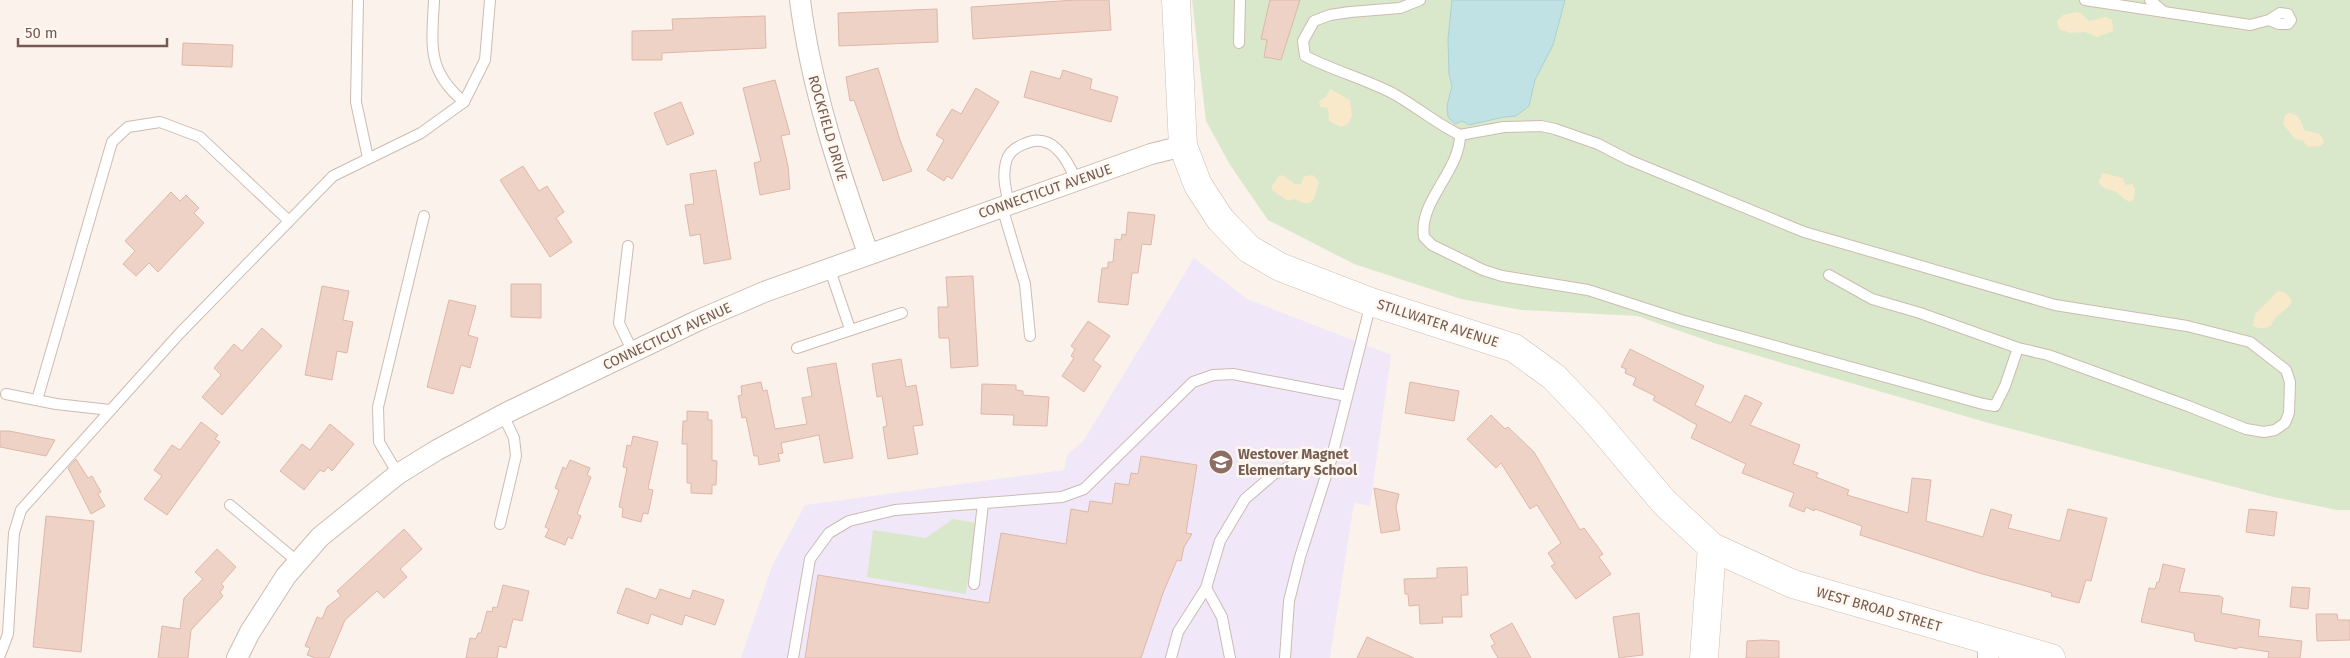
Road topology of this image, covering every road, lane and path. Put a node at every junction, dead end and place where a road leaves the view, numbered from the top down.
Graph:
1 (358, 0) edge
2 (434, 0) edge
3 (490, 0) edge
4 (800, 0) edge
5 (1176, 0) edge
6 (1240, 0) edge
7 (1420, 0) edge
8 (2085, 0) edge
9 (2150, 0) edge
10 (2167, 14) junction
11 (2269, 20) dead end
12 (1239, 43) dead end
13 (464, 102) junction
14 (1460, 135) junction
15 (1183, 146) junction
16 (368, 158) junction
17 (1076, 180) junction
18 (1005, 206) junction
19 (424, 216) dead end
20 (289, 221) junction
21 (628, 246) dead end
22 (868, 253) junction
23 (829, 267) junction
24 (1829, 275) dead end
25 (1371, 302) junction
26 (902, 313) dead end
27 (850, 329) junction
28 (1030, 336) dead end
29 (797, 348) dead end
30 (2018, 348) junction
31 (633, 352) junction
32 (2, 394) edge
33 (1347, 396) junction
34 (37, 400) junction
35 (110, 410) junction
36 (504, 414) junction
37 (1331, 460) junction
38 (398, 474) junction
39 (984, 503) junction
40 (230, 505) dead end
41 (500, 524) dead end
42 (1712, 547) junction
43 (298, 562) junction
44 (974, 584) dead end
45 (1206, 588) junction
46 (1988, 649) edge
47 (0, 655) edge
48 (237, 658) edge
49 (793, 658) edge
50 (1171, 658) edge
51 (1230, 658) edge
52 (1285, 658) edge
53 (1704, 658) edge
54 (2051, 658) edge

1 - 16 lane
2 - 13 lane
3 - 13 lane
4 - 22 street, ROCKFIELD DRIVE
5 - 15 main road, STILLWATER AVENUE
6 - 12 lane
7 - 14 lane
8 - 10 lane
9 - 10 lane
10 - 11 lane
13 - 16 lane
14 - 30 lane
14 - 30 lane
15 - 17 street, CONNECTICUT AVENUE
15 - 25 main road, STILLWATER AVENUE
16 - 20 lane
17 - 18 street, CONNECTICUT AVENUE
17 - 18 lane
18 - 22 street, CONNECTICUT AVENUE
18 - 28 lane
19 - 38 lane
20 - 34 lane
20 - 35 lane
21 - 31 lane
22 - 23 street, CONNECTICUT AVENUE
23 - 27 lane
23 - 31 street, CONNECTICUT AVENUE
24 - 30 lane
25 - 33 lane
25 - 42 main road, STILLWATER AVENUE
26 - 27 lane
27 - 29 lane
31 - 36 street, CONNECTICUT AVENUE
32 - 34 lane
33 - 37 lane
33 - 39 lane
34 - 35 lane
35 - 47 lane
36 - 38 street, CONNECTICUT AVENUE
36 - 41 lane
37 - 45 lane
37 - 52 lane
38 - 43 street, CONNECTICUT AVENUE
39 - 44 lane
39 - 49 lane
40 - 43 lane
42 - 46 main road, WEST BROAD STREET
42 - 53 main road
43 - 48 street, CONNECTICUT AVENUE
45 - 50 lane
45 - 51 lane
46 - 54 main road, WEST BROAD STREET

